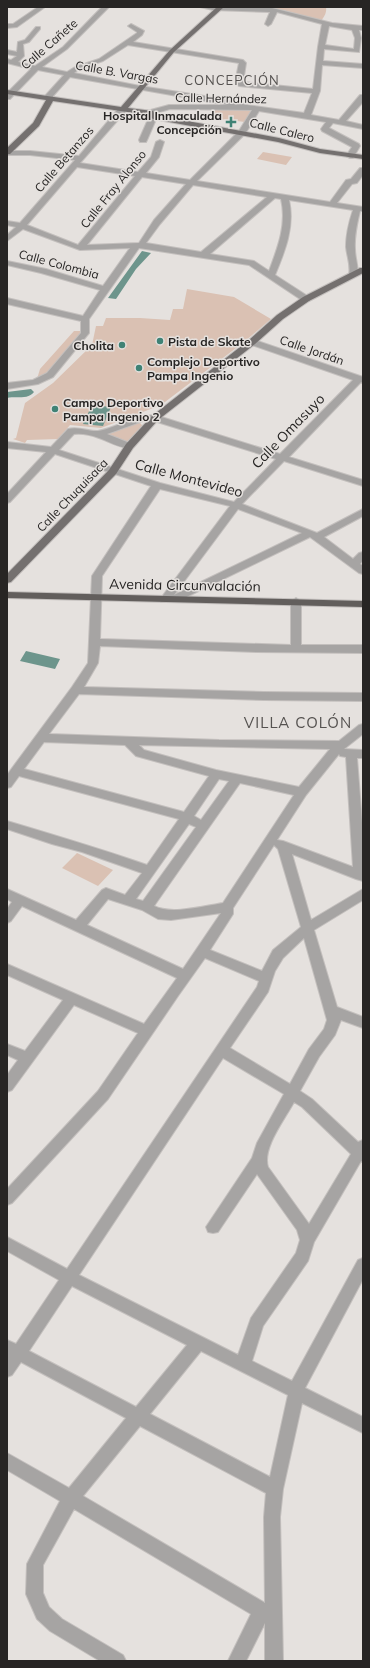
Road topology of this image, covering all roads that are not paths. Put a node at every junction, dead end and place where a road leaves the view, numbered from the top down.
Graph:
1 (42, 7) edge
2 (106, 7) edge
3 (203, 7) edge
4 (220, 8) edge
5 (274, 10) junction
6 (326, 23) junction
7 (268, 24) dead end
8 (131, 26) dead end
9 (9, 28) edge
10 (38, 28) dead end
11 (355, 28) junction
12 (363, 28) edge
13 (128, 43) junction
14 (321, 47) junction
15 (172, 51) junction
16 (7, 52) edge
17 (20, 54) junction
18 (10, 62) edge
19 (319, 63) junction
20 (363, 66) edge
21 (36, 68) junction
22 (69, 74) junction
23 (140, 88) junction
24 (316, 91) junction
25 (8, 94) edge
26 (363, 96) edge
27 (50, 99) junction
28 (247, 107) junction
29 (257, 108) junction
30 (122, 110) junction
31 (152, 115) junction
32 (306, 116) junction
33 (331, 120) junction
34 (341, 123) junction
35 (363, 127) edge
36 (242, 132) junction
37 (143, 140) dead end
38 (160, 142) dead end
39 (7, 152) edge
40 (350, 156) junction
41 (363, 157) edge
42 (78, 161) junction
43 (363, 170) edge
44 (141, 174) junction
45 (354, 181) junction
46 (191, 183) junction
47 (363, 184) edge
48 (274, 195) junction
49 (284, 196) junction
50 (332, 204) junction
51 (360, 209) edge
52 (7, 223) edge
53 (22, 226) junction
54 (7, 239) edge
55 (139, 246) junction
56 (80, 248) junction
57 (202, 256) junction
58 (7, 263) edge
59 (251, 264) junction
60 (361, 266) edge
61 (274, 267) junction
62 (271, 276) junction
63 (105, 289) junction
64 (306, 299) junction
65 (7, 301) edge
66 (85, 319) junction
67 (252, 342) junction
68 (361, 380) edge
69 (7, 386) edge
70 (155, 418) junction
71 (98, 434) junction
72 (7, 444) edge
73 (129, 446) junction
74 (51, 450) junction
75 (281, 458) junction
76 (114, 472) junction
77 (363, 483) edge
78 (157, 485) junction
79 (7, 500) edge
80 (236, 505) junction
81 (363, 512) edge
82 (314, 535) junction
83 (363, 555) edge
84 (353, 564) junction
85 (363, 571) edge
86 (7, 580) edge
87 (7, 595) edge
88 (95, 598) junction
89 (168, 600) junction
90 (296, 601) junction
91 (363, 604) edge
92 (95, 642) junction
93 (296, 648) junction
94 (363, 649) edge
95 (76, 690) junction
96 (363, 697) edge
97 (363, 728) edge
98 (40, 738) junction
99 (128, 741) junction
100 (347, 751) edge
101 (17, 771) junction
102 (216, 774) junction
103 (237, 778) junction
104 (7, 784) edge
105 (302, 792) junction
106 (186, 817) junction
107 (7, 825) edge
108 (203, 826) junction
109 (269, 840) junction
110 (284, 847) junction
111 (150, 871) junction
112 (362, 876) edge
113 (7, 894) edge
114 (363, 894) edge
115 (20, 900) junction
116 (128, 900) junction
117 (146, 907) junction
118 (227, 907) junction
119 (7, 918) edge
120 (78, 927) junction
121 (308, 929) junction
122 (202, 952) junction
123 (7, 969) edge
124 (186, 976) junction
125 (266, 978) junction
126 (71, 999) junction
127 (330, 1010) junction
128 (363, 1023) edge
129 (147, 1031) junction
130 (7, 1049) edge
131 (221, 1050) junction
132 (27, 1058) junction
133 (7, 1086) edge
134 (292, 1093) junction
135 (362, 1152) edge
136 (258, 1160) junction
137 (7, 1199) edge
138 (213, 1228) dead end
139 (307, 1240) junction
140 (7, 1244) edge
141 (363, 1265) edge
142 (70, 1278) junction
143 (198, 1343) junction
144 (13, 1350) edge
145 (243, 1365) junction
146 (7, 1370) edge
147 (297, 1392) junction
148 (138, 1416) junction
149 (363, 1425) edge
150 (7, 1461) edge
151 (275, 1489) junction
152 (71, 1498) junction
153 (268, 1613) junction
154 (117, 1661) edge
155 (237, 1661) edge
156 (274, 1661) edge

1 - 9 street
2 - 21 street, Calle Cañete
3 - 4 street
4 - 5 street
4 - 15 main road, Calle Betanzos
5 - 6 street
5 - 7 street
6 - 11 street
6 - 14 street
8 - 13 street
10 - 17 street
11 - 12 street
11 - 14 street
13 - 15 street
13 - 22 street
14 - 19 street
15 - 23 main road, Calle Betanzos
15 - 24 street
16 - 17 street
17 - 18 street
18 - 21 street, Calle B. Vargas
19 - 20 street
19 - 24 street
21 - 22 street, Calle B. Vargas
21 - 25 street, Calle Cañete
22 - 23 street, Calle B. Vargas
22 - 27 street
23 - 28 street, Calle B. Vargas
23 - 30 main road, Calle Betanzos
24 - 32 street
25 - 27 main road, Calle Hernández
26 - 34 street
27 - 30 main road, Calle Hernández
27 - 39 main road
28 - 29 street, Calle Hernández
28 - 31 street, Calle Hernández
29 - 32 street, Calle Hernández
29 - 36 street
30 - 31 main road, Calle Hernández
30 - 42 street, Calle Betanzos
31 - 36 main road, Calle Calero
31 - 37 street, Calle Fray Alonso
32 - 33 street, Calle Hernández
33 - 34 street, Calle Hernández
33 - 40 street
34 - 35 street, Calle Hernández
36 - 40 main road, Calle Calero
36 - 46 street
38 - 44 street, Calle Fray Alonso
39 - 42 street
40 - 41 main road, Calle Calero
42 - 44 street
42 - 53 street, Calle Betanzos
43 - 45 street
44 - 46 street
44 - 56 street, Calle Fray Alonso
45 - 47 street
45 - 50 street
46 - 48 street
46 - 55 street
48 - 49 street
48 - 57 street
49 - 50 street
49 - 61 street
50 - 51 street
51 - 60 street
52 - 53 street
53 - 54 street, Calle Betanzos
53 - 56 street
55 - 56 street
55 - 57 street
55 - 63 street
57 - 59 street
58 - 63 street, Calle Colombia
59 - 61 street
59 - 62 street
60 - 64 main road, Calle Chuquisaca
61 - 62 street
62 - 64 street
63 - 66 street
64 - 67 main road, Calle Chuquisaca
65 - 66 street
66 - 69 street
67 - 68 street, Calle Jordán
67 - 70 main road, Calle Chuquisaca
68 - 75 street, Calle Omasuyo
70 - 71 street
70 - 73 main road, Calle Chuquisaca
70 - 75 street
71 - 73 street
71 - 74 street
72 - 74 street, Calle Montevideo
73 - 76 main road, Calle Chuquisaca
74 - 76 street, Calle Montevideo
74 - 79 street
75 - 77 street
75 - 80 street, Calle Omasuyo
76 - 78 street, Calle Montevideo
76 - 86 main road, Calle Chuquisaca
78 - 80 street, Calle Montevideo
78 - 88 street
80 - 82 street, Calle Montevideo
80 - 89 street, Calle Omasuyo
81 - 82 street
82 - 84 street, Calle Montevideo
82 - 89 street
83 - 84 street
84 - 85 street, Calle Montevideo
87 - 88 highway, Avenida Circunvalación
88 - 89 highway, Avenida Circunvalación
88 - 92 street
89 - 90 highway, Avenida Circunvalación
90 - 91 highway, Avenida Circunvalación
90 - 93 street
92 - 93 street
92 - 95 street
93 - 94 street
95 - 96 street
95 - 98 street
97 - 100 street
98 - 99 street
98 - 101 street
99 - 100 street
99 - 102 street
100 - 105 street
100 - 112 street
101 - 104 street
101 - 106 street
102 - 103 street
102 - 106 street
103 - 105 street
103 - 108 street
105 - 109 street
106 - 108 street
106 - 111 street
107 - 111 street
108 - 117 street
109 - 110 street
109 - 118 street
110 - 112 street
110 - 121 street
111 - 116 street
113 - 115 street
114 - 121 street
115 - 119 street
115 - 120 street
116 - 117 street
116 - 120 street
117 - 118 street
118 - 122 street
120 - 124 street
121 - 125 street
121 - 127 street
122 - 124 street
122 - 125 street
123 - 126 street
124 - 129 street
125 - 131 street
126 - 129 street
126 - 132 street
127 - 128 street
127 - 134 street
129 - 137 street
130 - 132 street
131 - 134 street
131 - 142 street
132 - 133 street
134 - 135 street
134 - 136 street
135 - 139 street
136 - 138 street
136 - 139 street
139 - 145 street
140 - 142 street
141 - 147 street
142 - 143 street
142 - 144 street
143 - 145 street
143 - 148 street
144 - 146 street
144 - 148 street
145 - 147 street
147 - 149 street
147 - 151 street
148 - 151 street
148 - 152 street
150 - 152 street
151 - 153 street
152 - 153 street
152 - 154 street
153 - 155 street
153 - 156 street

